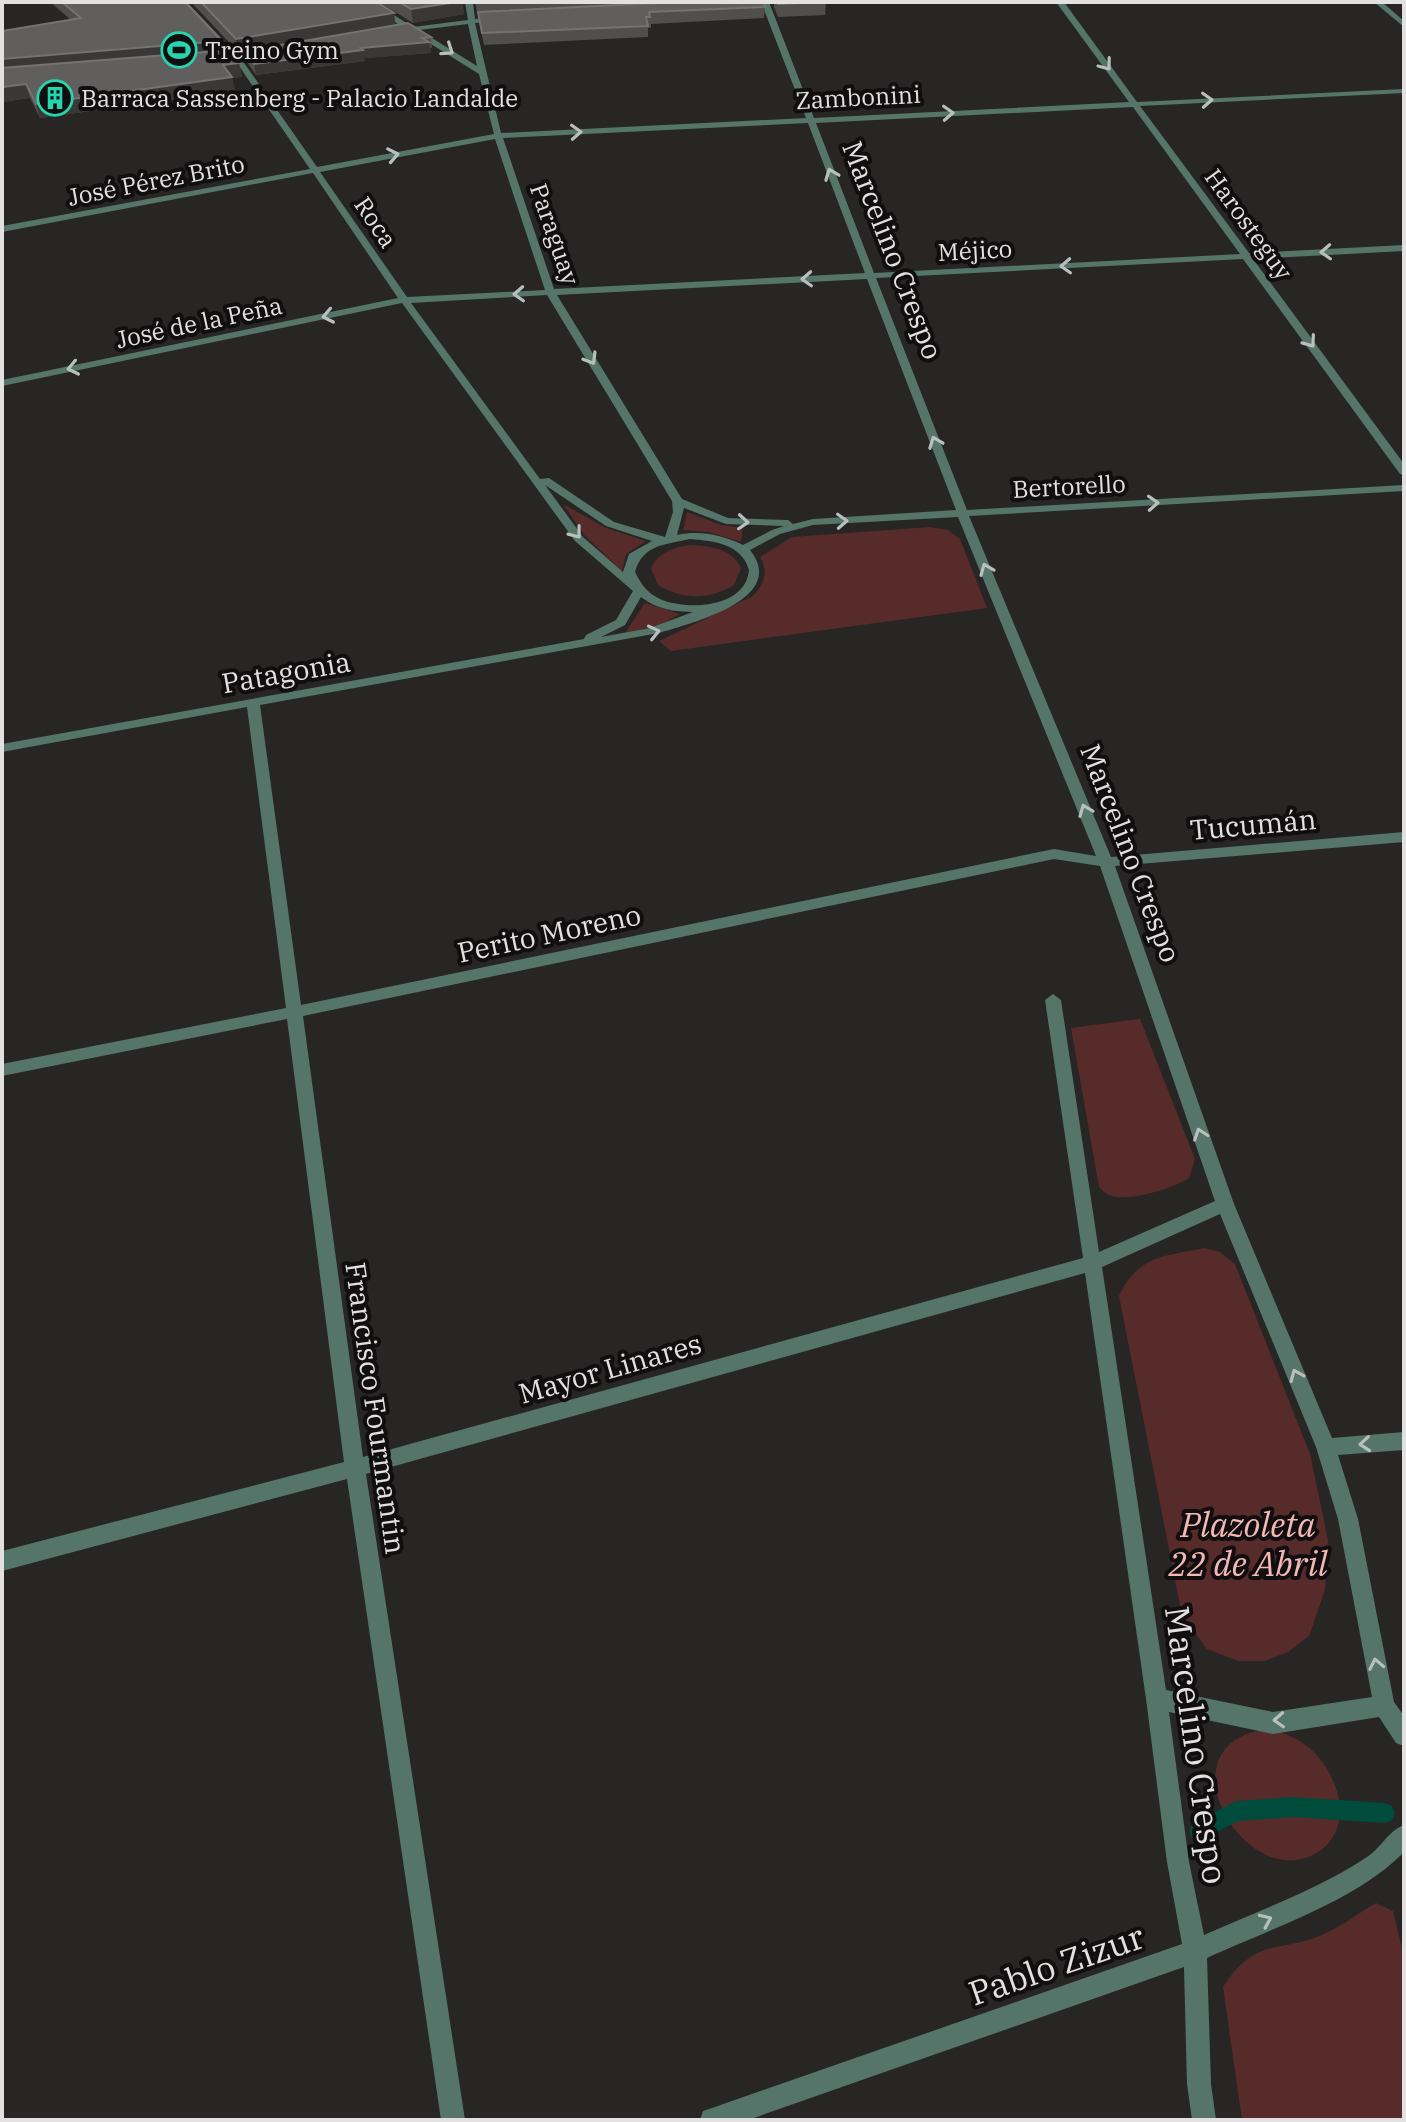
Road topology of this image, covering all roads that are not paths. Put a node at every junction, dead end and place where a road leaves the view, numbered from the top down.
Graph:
1 (183, 2) edge
2 (368, 2) edge
3 (469, 2) edge
4 (766, 2) edge
5 (1060, 2) edge
6 (1378, 2) edge
7 (778, 3) edge
8 (750, 4) edge
9 (517, 17) edge
10 (470, 19) junction
11 (1404, 25) edge
12 (413, 28) junction
13 (382, 33) edge
14 (275, 52) edge
15 (238, 58) junction
16 (208, 63) edge
17 (482, 73) junction
18 (1404, 91) edge
19 (1135, 103) junction
20 (810, 120) junction
21 (498, 136) junction
22 (316, 170) junction
23 (2, 229) edge
24 (1404, 248) edge
25 (1249, 256) junction
26 (870, 276) junction
27 (550, 292) junction
28 (404, 300) junction
29 (2, 383) edge
30 (531, 469) junction
31 (1404, 472) edge
32 (1404, 488) edge
33 (678, 501) junction
34 (963, 515) junction
35 (813, 522) junction
36 (667, 539) junction
37 (742, 550) junction
38 (636, 590) junction
39 (726, 603) junction
40 (578, 643) junction
41 (253, 702) junction
42 (2, 748) edge
43 (1404, 837) edge
44 (1106, 862) junction
45 (1053, 1000) dead end
46 (295, 1012) junction
47 (2, 1070) edge
48 (1225, 1204) junction
49 (1090, 1264) junction
50 (1404, 1441) edge
51 (1326, 1447) junction
52 (355, 1468) junction
53 (2, 1561) edge
54 (1157, 1699) junction
55 (1384, 1706) junction
56 (1404, 1735) edge
57 (1404, 1836) edge
58 (1195, 1951) junction
59 (453, 2120) edge
60 (712, 2120) edge
61 (1204, 2120) edge

1 - 15 street, Roca
2 - 12 street
3 - 10 street, Paraguay
4 - 7 street
4 - 8 street
4 - 20 street, Marcelino Crespo
5 -> 19 street, Harosteguy
6 - 11 street
9 - 10 street
10 - 12 street
10 - 17 street, Paraguay
12 - 13 street
12 -> 17 street
14 - 15 street
15 - 16 street
15 - 22 street, Roca
17 - 21 street, Paraguay
19 -> 18 street, Zambonini
20 -> 19 street, Zambonini
19 - 25 street, Harosteguy
21 -> 20 street, Zambonini
26 -> 20 street, Marcelino Crespo
22 -> 21 street, Zambonini
21 - 27 street, Paraguay
22 - 23 street, José Pérez Brito
22 - 28 street, Roca
24 -> 25 street, Méjico
25 -> 26 street, Méjico
25 -> 31 street, Harosteguy
26 -> 27 street, Méjico
34 -> 26 street, Marcelino Crespo
27 -> 28 street, Méjico
27 -> 33 street, Paraguay
28 -> 29 street, José de la Peña
28 - 30 street, Roca
30 - 36 street
30 -> 38 street
34 -> 32 street, Bertorello
33 -> 35 street
33 - 36 street
35 -> 34 street, Bertorello
44 -> 34 street, Marcelino Crespo
35 - 37 street, Bertorello
36 - 37 street
36 - 38 street
37 - 39 street
38 - 39 street
38 - 40 street, Patagonia
40 -> 39 street, Patagonia
40 - 41 street, Patagonia
41 - 42 street, Patagonia
41 - 46 street, Francisco Fourmantin
43 - 44 street, Tucumán
44 - 46 street, Perito Moreno
48 -> 44 street, Marcelino Crespo
45 - 49 street, Marcelino Crespo
46 - 47 street, Perito Moreno
46 - 52 street, Francisco Fourmantin
48 - 49 street, Mayor Linares
51 -> 48 street, Marcelino Crespo
49 - 52 street, Mayor Linares
49 - 54 street, Marcelino Crespo
50 -> 51 street
55 -> 51 street, Marcelino Crespo
52 - 53 street, Mayor Linares
52 - 59 street, Francisco Fourmantin
55 -> 54 street
54 - 58 street, Marcelino Crespo
55 - 56 street, Marcelino Crespo
58 -> 57 street, Pablo Zizur
58 - 60 street, Pablo Zizur
58 - 61 street, Marcelino Crespo

